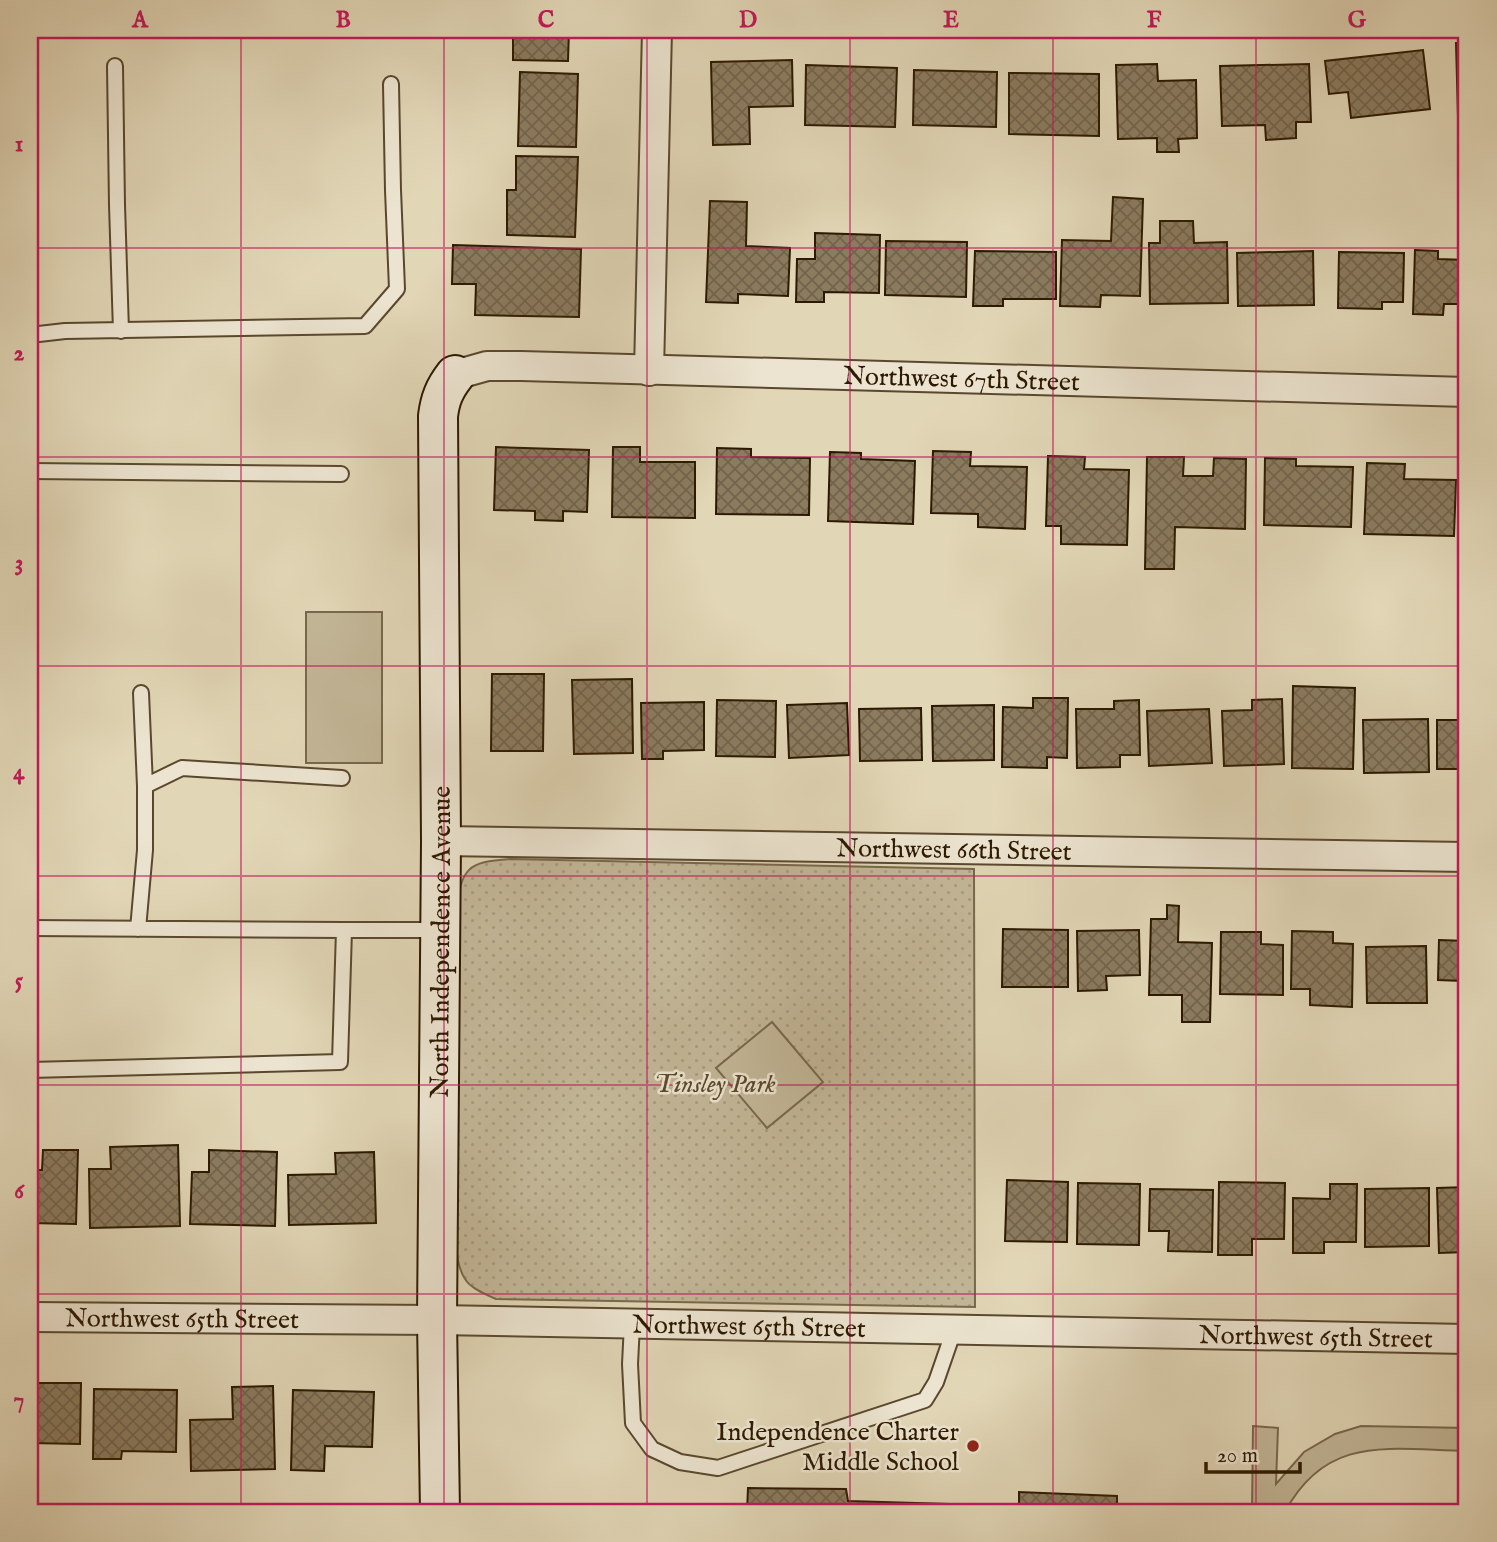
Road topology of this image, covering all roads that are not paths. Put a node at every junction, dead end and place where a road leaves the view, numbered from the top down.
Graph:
1 (657, 30) edge
2 (116, 66) dead end
3 (391, 84) dead end
4 (121, 331) junction
5 (30, 335) edge
6 (649, 371) junction
7 (455, 375) joint
8 (1467, 392) edge
9 (30, 471) edge
10 (341, 474) dead end
11 (141, 693) dead end
12 (342, 778) dead end
13 (145, 786) junction
14 (441, 841) junction
15 (1467, 857) edge
16 (30, 928) edge
17 (138, 929) junction
18 (344, 930) junction
19 (440, 930) junction
20 (30, 1070) edge
21 (30, 1317) edge
22 (437, 1320) junction
23 (632, 1324) junction
24 (954, 1330) junction
25 (1467, 1339) edge
26 (440, 1512) edge

1 - 6 street
2 - 4 lane
3 - 4 lane
4 - 5 lane
6 - 7 street, Northwest 67th Street
6 - 8 street, Northwest 67th Street
7 - 14 street, North Independence Avenue
9 - 10 lane
11 - 13 lane
12 - 13 lane
13 - 17 lane
14 - 15 street, Northwest 66th Street
14 - 19 street, North Independence Avenue
16 - 17 lane
17 - 18 lane
18 - 19 lane
18 - 20 lane
19 - 22 street, North Independence Avenue
21 - 22 street, Northwest 65th Street
22 - 23 street, Northwest 65th Street
22 - 26 street, North Independence Avenue
23 - 24 street, Northwest 65th Street
23 - 24 lane
24 - 25 street, Northwest 65th Street

